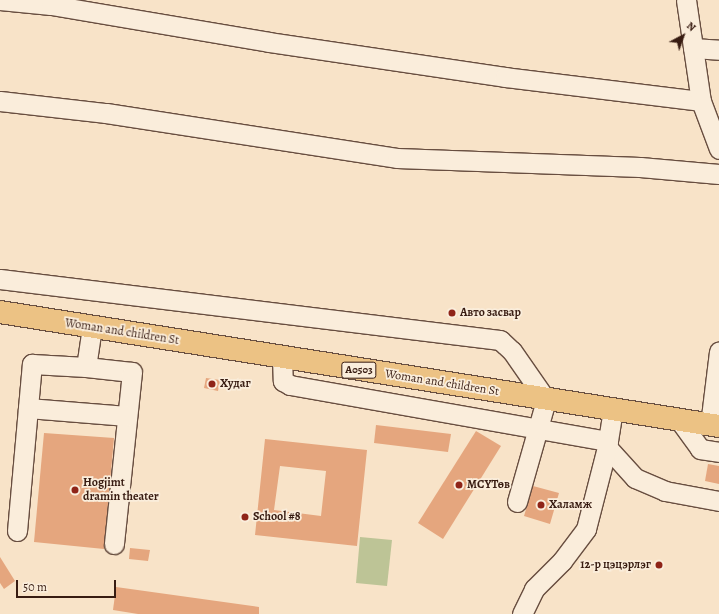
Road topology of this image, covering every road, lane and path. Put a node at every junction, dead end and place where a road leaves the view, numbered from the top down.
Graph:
1 (0, 0) edge
2 (686, 0) edge
3 (693, 48) junction
4 (719, 50) edge
5 (0, 100) edge
6 (701, 101) junction
7 (714, 123) edge
8 (719, 149) edge
9 (719, 174) edge
10 (0, 279) edge
11 (0, 312) edge
12 (92, 327) junction
13 (719, 357) edge
14 (282, 358) junction
15 (86, 367) junction
16 (546, 400) junction
17 (28, 408) junction
18 (612, 409) junction
19 (127, 416) junction
20 (680, 421) junction
21 (714, 425) edge
22 (538, 428) junction
23 (608, 444) junction
24 (719, 452) edge
25 (719, 501) edge
26 (517, 502) dead end
27 (17, 531) dead end
28 (114, 544) dead end
29 (522, 614) edge

1 - 6 street
2 - 3 street
3 - 4 street
3 - 6 street
5 - 9 street
6 - 7 street
7 - 8 street
10 - 16 street
11 - 12 main road, Woman and children St / A0503
12 - 14 main road, Woman and children St / A0503
12 - 15 street
13 - 21 street
14 - 16 main road, Woman and children St / A0503
14 - 22 street
15 - 17 street
15 - 19 street
16 - 18 main road, Woman and children St / A0503
16 - 22 street
17 - 19 street
17 - 27 street
18 - 20 main road, Woman and children St / A0503
18 - 23 street
19 - 28 street
20 - 21 main road, Woman and children St / A0503
20 - 24 street
22 - 23 street
22 - 26 street
23 - 25 street
23 - 29 street

